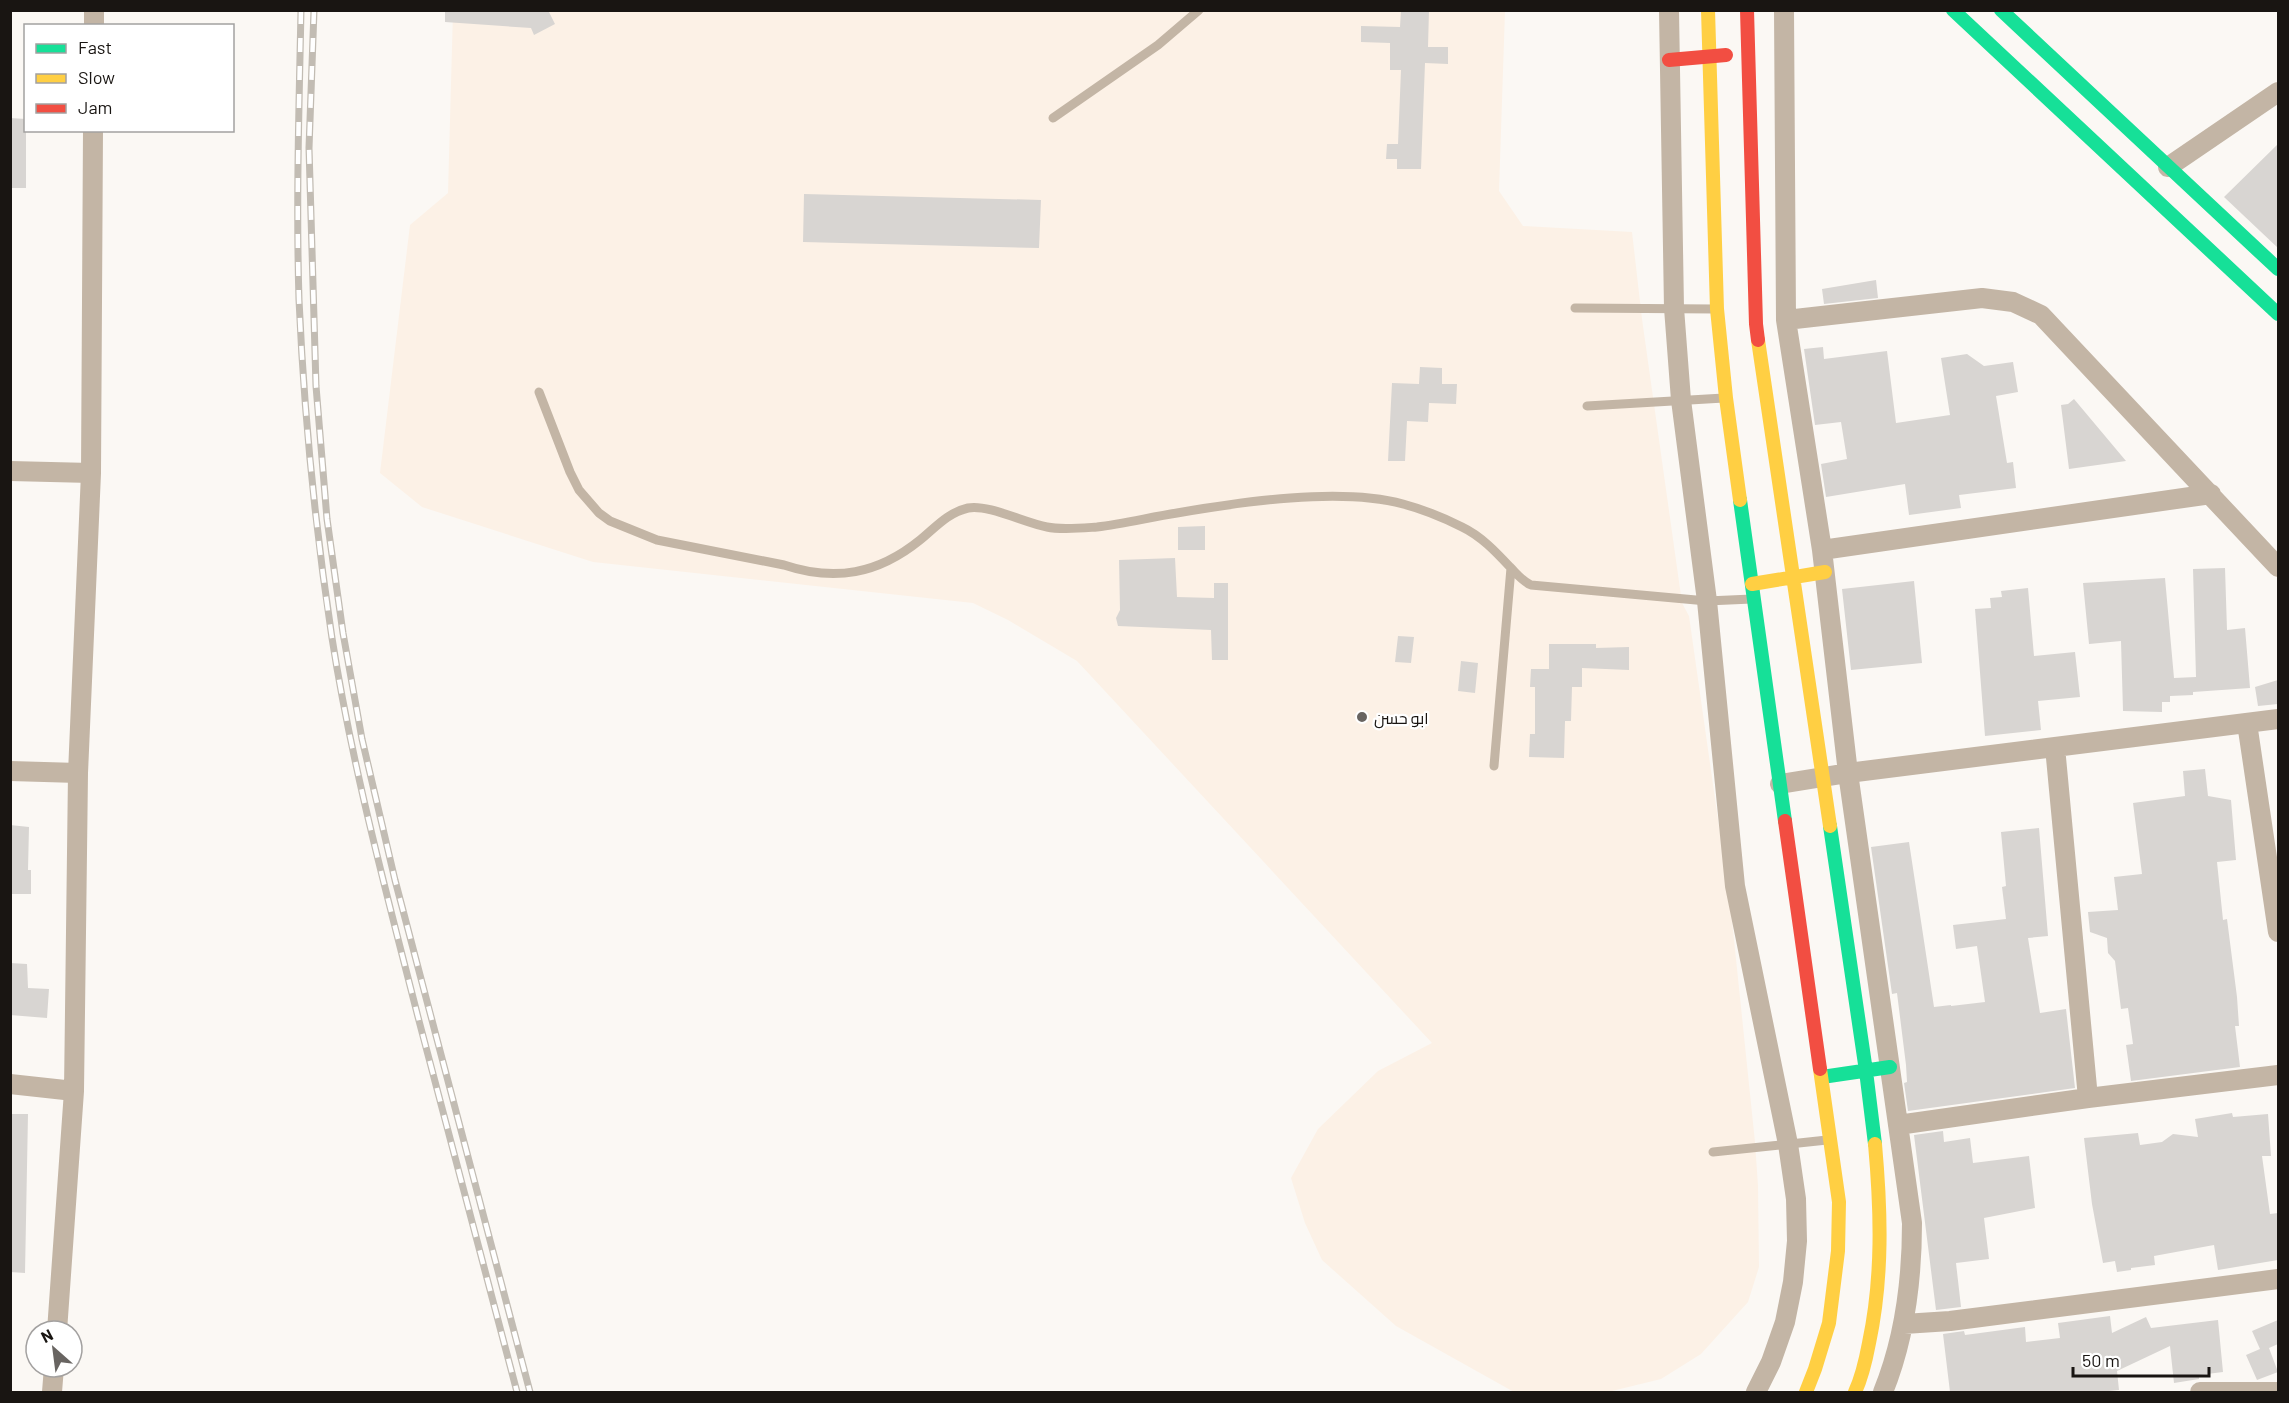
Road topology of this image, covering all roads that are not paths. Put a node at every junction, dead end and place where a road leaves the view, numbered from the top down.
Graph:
1 (1199, 10) edge
2 (1669, 10) edge
3 (1708, 10) edge
4 (1747, 10) edge
5 (1784, 10) edge
6 (1953, 10) edge
7 (2013, 14) edge
8 (1748, 54) junction
9 (1708, 56) junction
10 (1669, 60) junction
11 (2278, 92) edge
12 (1053, 118) dead end
13 (93, 132) edge
14 (2168, 167) junction
15 (2278, 269) edge
16 (1575, 308) dead end
17 (1674, 308) junction
18 (1717, 309) junction
19 (2278, 314) edge
20 (1786, 320) junction
21 (539, 392) dead end
22 (1726, 398) junction
23 (1681, 400) junction
24 (1587, 406) dead end
25 (10, 471) edge
26 (91, 472) junction
27 (2211, 494) junction
28 (1822, 550) junction
29 (2278, 567) edge
30 (1511, 568) junction
31 (1825, 572) junction
32 (1794, 578) junction
33 (1752, 584) junction
34 (1754, 599) junction
35 (1707, 601) junction
36 (2278, 719) edge
37 (2247, 723) junction
38 (2055, 747) junction
39 (1494, 766) dead end
40 (10, 771) edge
41 (1848, 772) junction
42 (78, 773) junction
43 (1823, 776) junction
44 (1780, 784) junction
45 (2278, 924) edge
46 (1890, 1067) junction
47 (1866, 1071) junction
48 (2278, 1074) edge
49 (1822, 1077) junction
50 (10, 1084) edge
51 (74, 1091) junction
52 (2088, 1098) junction
53 (1898, 1125) junction
54 (1832, 1139) junction
55 (1788, 1144) junction
56 (1713, 1152) dead end
57 (2278, 1279) edge
58 (58, 1319) edge
59 (1904, 1324) junction
60 (1756, 1392) edge
61 (1806, 1392) edge
62 (1855, 1392) edge
63 (1883, 1392) edge
64 (2200, 1392) edge
65 (2278, 1392) edge

1 - 12 lane
2 - 10 street
3 - 9 main road
4 - 8 main road
5 - 20 street
6 - 19 main road
7 - 14 main road
8 - 9 main road
8 - 32 main road
9 - 10 main road
9 - 18 main road
10 - 17 street
11 - 14 street
13 - 26 street
14 - 15 main road
16 - 17 lane
17 - 18 lane
17 - 23 street
18 - 22 main road
20 - 27 street
20 - 28 street
21 - 30 lane
22 - 23 lane
22 - 33 main road
23 - 24 lane
23 - 35 street
25 - 26 street
26 - 42 street
27 - 28 street
27 - 29 street
28 - 31 street
30 - 35 lane
30 - 39 lane
31 - 32 main road
31 - 41 street
32 - 33 main road
32 - 43 main road
33 - 34 main road
34 - 35 lane
34 - 44 main road
35 - 55 street
36 - 37 street
37 - 38 street
37 - 45 street
38 - 41 street
38 - 52 street
40 - 42 street
41 - 43 street
41 - 46 street
42 - 51 street
43 - 44 street
43 - 47 main road
44 - 49 main road
46 - 47 main road
46 - 53 street
47 - 49 main road
47 - 62 main road
48 - 52 street
49 - 54 main road
50 - 51 street
51 - 58 street
52 - 53 street
53 - 59 street
54 - 55 lane
54 - 61 main road
55 - 56 lane
55 - 60 street
57 - 59 street
59 - 63 street
64 - 65 street

